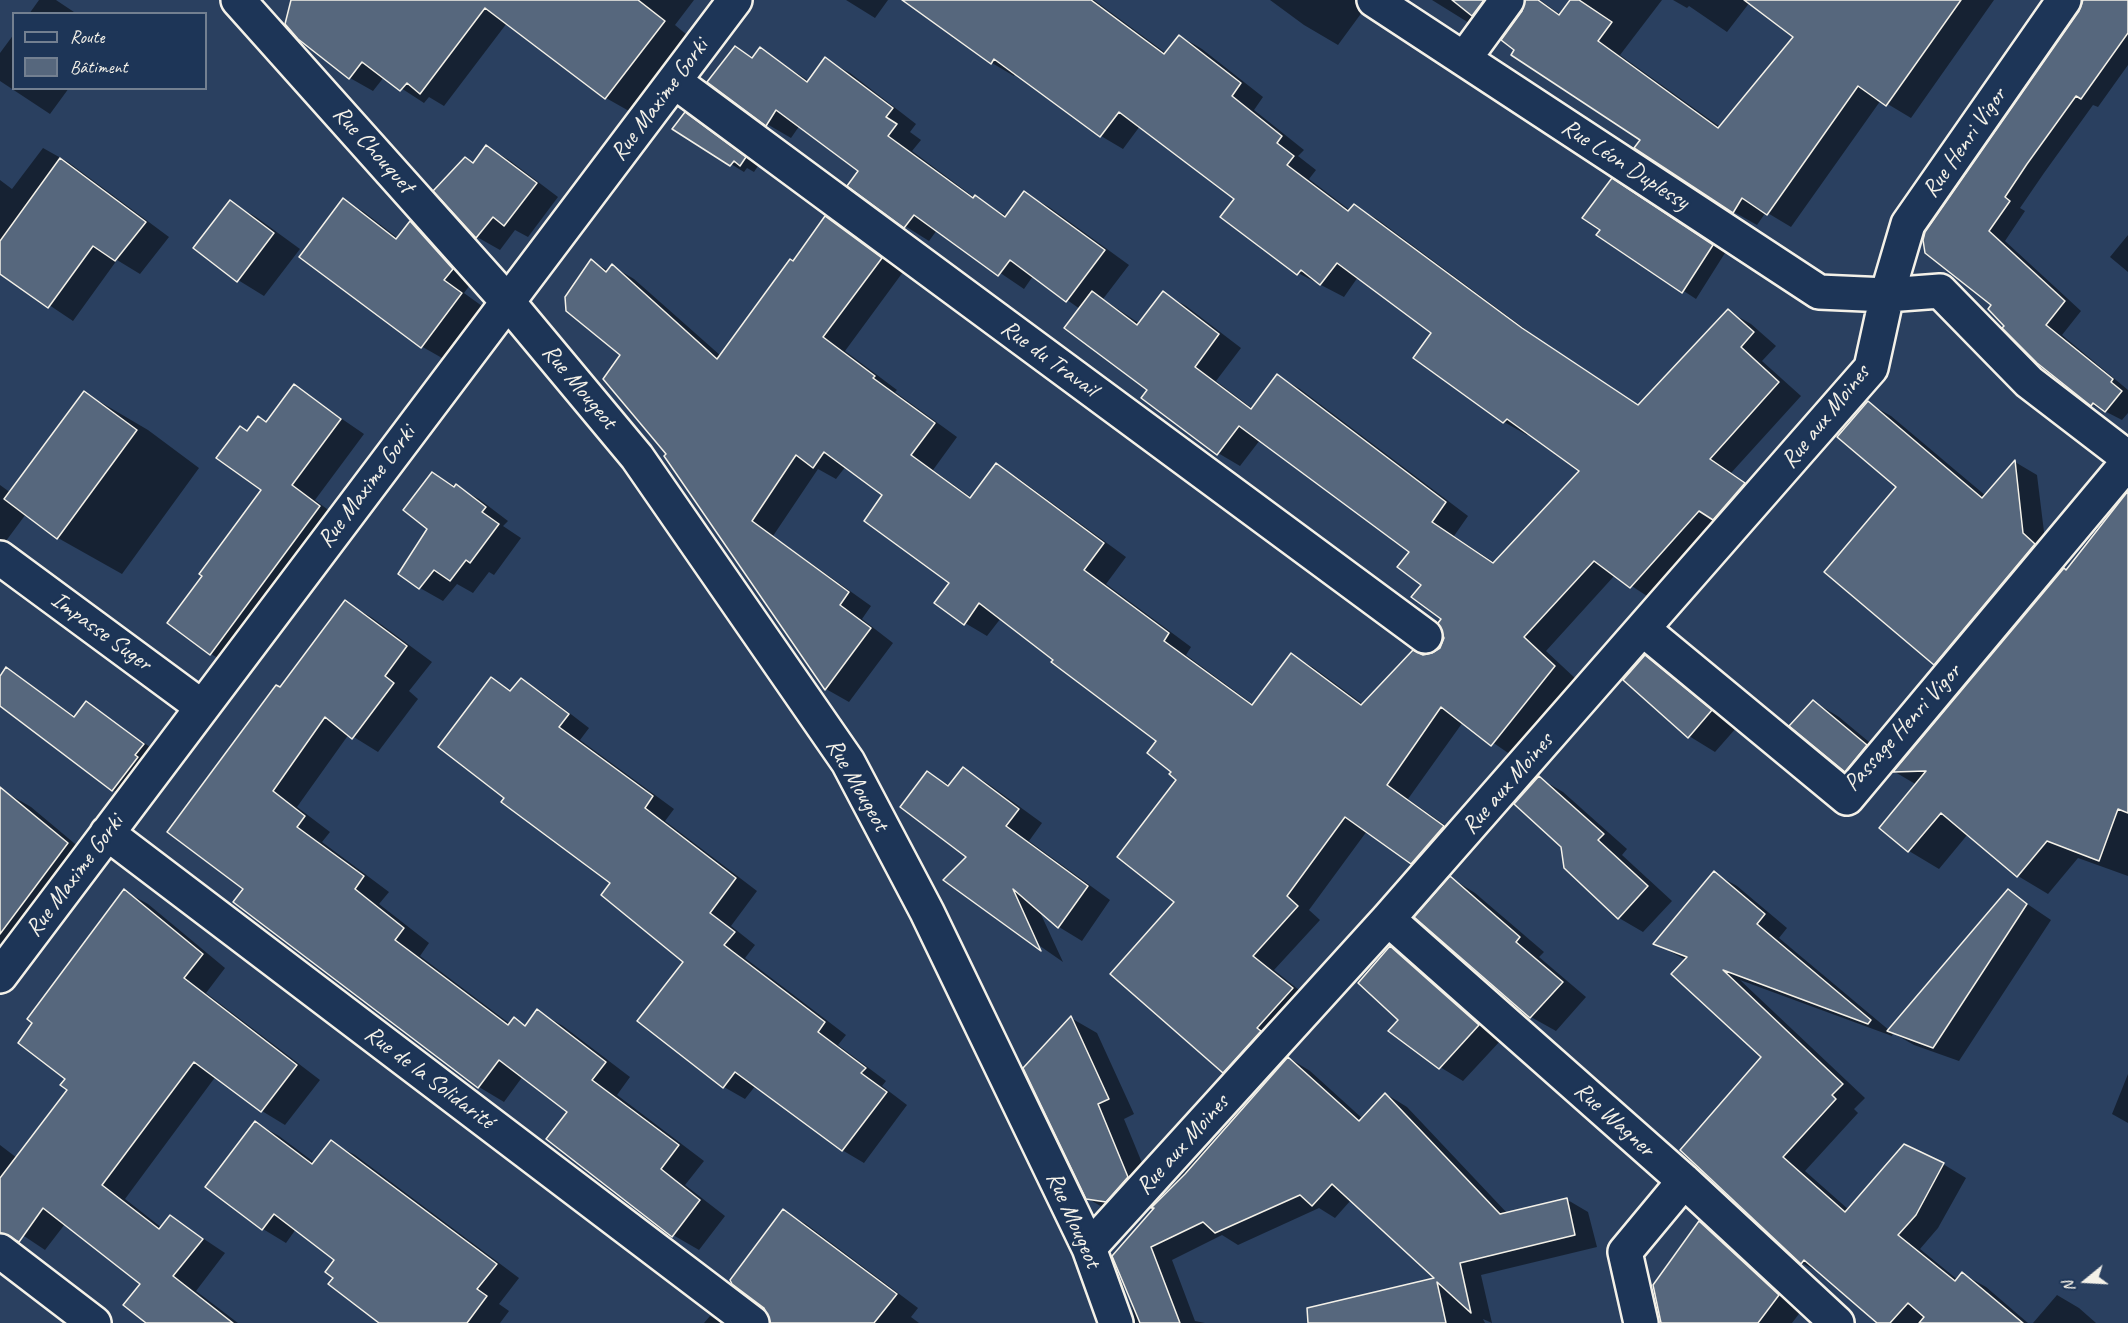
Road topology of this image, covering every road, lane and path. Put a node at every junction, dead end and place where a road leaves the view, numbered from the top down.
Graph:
1 (735, 0) edge
2 (1374, 0) edge
3 (1506, 0) edge
4 (2064, 0) edge
5 (249, 4) edge
6 (1464, 59) junction
7 (674, 81) junction
8 (1887, 296) junction
9 (507, 301) junction
10 (2128, 460) edge
11 (0, 558) edge
12 (1644, 630) junction
13 (1425, 636) dead end
14 (202, 707) junction
15 (107, 833) junction
16 (1388, 919) junction
17 (0, 976) edge
18 (1684, 1181) junction
19 (1089, 1248) junction
20 (0, 1251) edge
21 (94, 1323) edge
22 (752, 1323) edge
23 (1116, 1323) edge
24 (1641, 1323) edge
25 (1838, 1323) edge

1 - 7 street, Rue Maxime Gorki
2 - 6 street, Rue Léon Duplessy
3 - 6 street
4 - 8 street, Rue Henri Vigor
5 - 9 street, Rue Chouquet
6 - 8 street, Rue Léon Duplessy
7 - 9 street, Rue Maxime Gorki
7 - 13 street, Rue du Travail
8 - 10 street, Passage Henri Vigor
8 - 12 street, Rue aux Moines
9 - 14 street, Rue Maxime Gorki
9 - 19 street, Rue Mougeot
10 - 12 street, Passage Henri Vigor
11 - 14 street, Impasse Suger
12 - 16 street, Rue aux Moines
14 - 15 street, Rue Maxime Gorki
15 - 17 street, Rue Maxime Gorki
15 - 22 street, Rue de la Solidarité
16 - 18 street, Rue Wagner
16 - 19 street, Rue aux Moines
18 - 24 street
18 - 25 street, Rue Wagner
19 - 23 street, Rue Mougeot
20 - 21 street

